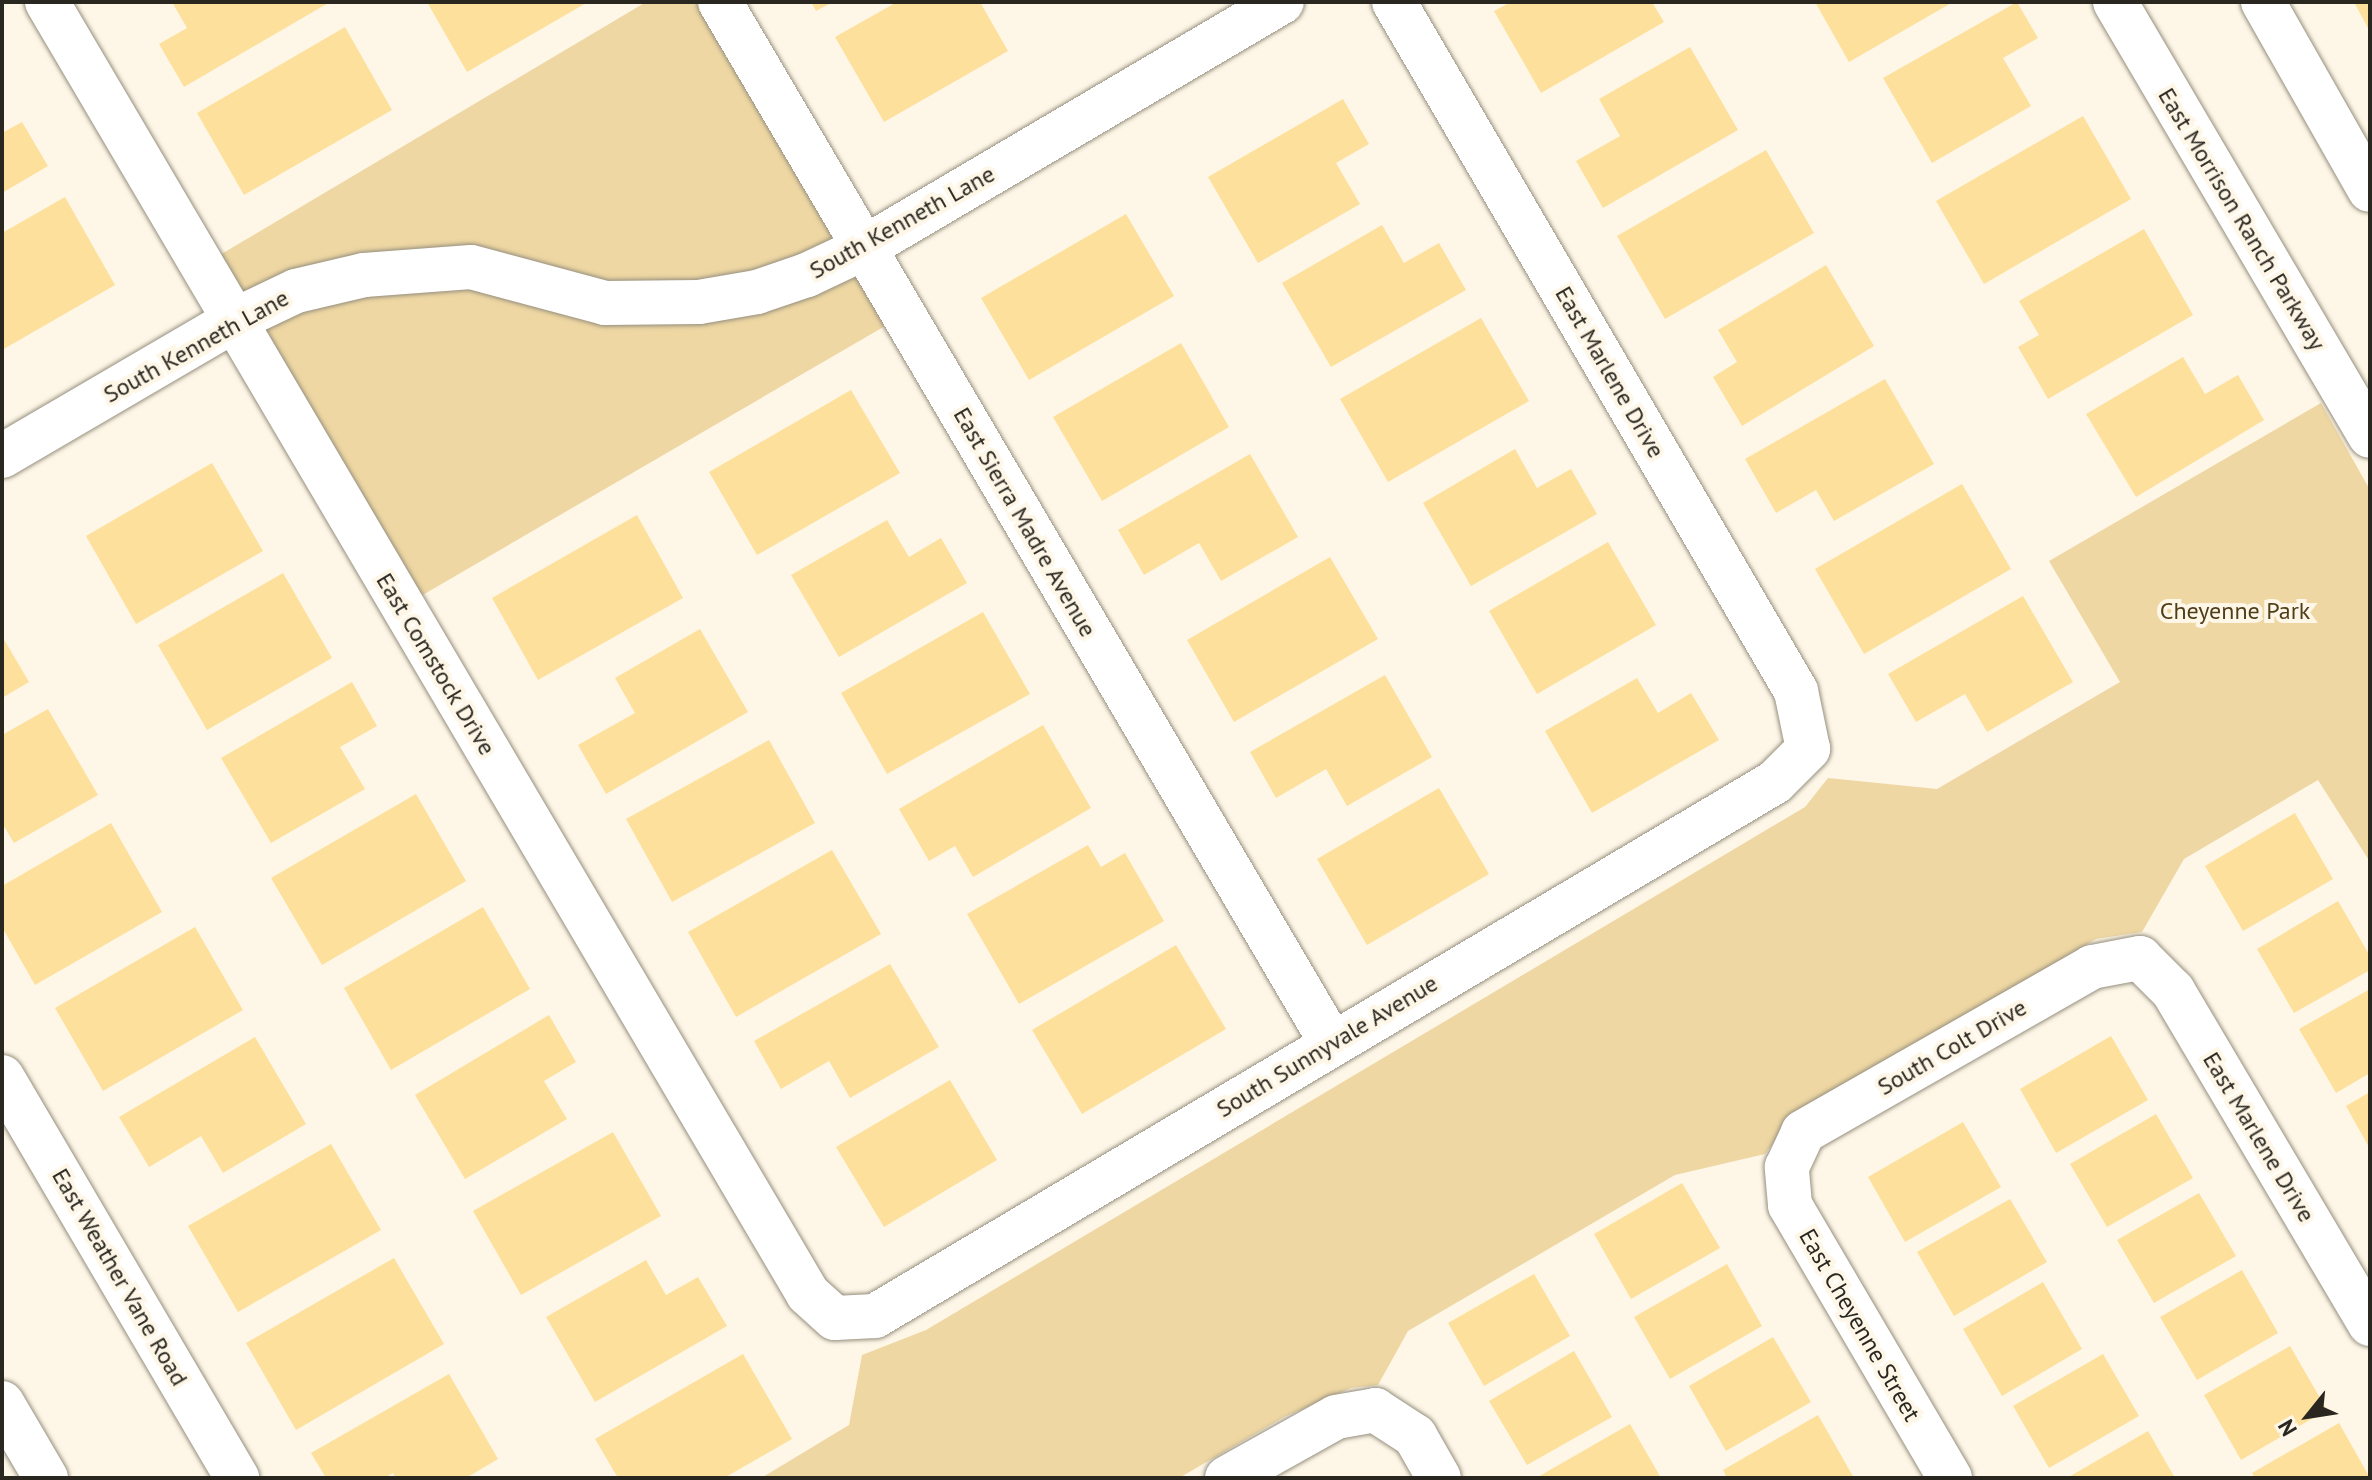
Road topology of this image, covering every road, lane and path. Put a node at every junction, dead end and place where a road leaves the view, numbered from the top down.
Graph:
1 (47, 2) edge
2 (720, 2) edge
3 (1282, 2) edge
4 (1394, 2) edge
5 (2115, 2) edge
6 (2263, 2) edge
7 (2370, 190) edge
8 (864, 248) junction
9 (233, 321) junction
10 (2370, 436) edge
11 (2, 456) edge
12 (1808, 749) joint
13 (2140, 958) joint
14 (1331, 1042) junction
15 (2, 1077) edge
16 (1787, 1167) joint
17 (835, 1318) joint
18 (2370, 1324) edge
19 (2, 1403) edge
20 (46, 1478) edge
21 (237, 1478) edge
22 (1227, 1478) edge
23 (1439, 1478) edge
24 (1950, 1478) edge

1 - 9 street, East Comstock Drive
2 - 8 street, East Sierra Madre Avenue
3 - 8 street, South Kenneth Lane
4 - 12 street, East Marlene Drive
5 - 10 street, East Morrison Ranch Parkway
6 - 7 street
8 - 9 street, South Kenneth Lane
8 - 14 street, East Sierra Madre Avenue
9 - 11 street, South Kenneth Lane
9 - 17 street, East Comstock Drive
12 - 14 street, South Sunnyvale Avenue
13 - 16 street, South Colt Drive
13 - 18 street, East Marlene Drive
14 - 17 street, South Sunnyvale Avenue
15 - 21 street, East Weather Vane Road
16 - 24 street, East Cheyenne Street
19 - 20 street
22 - 23 street

